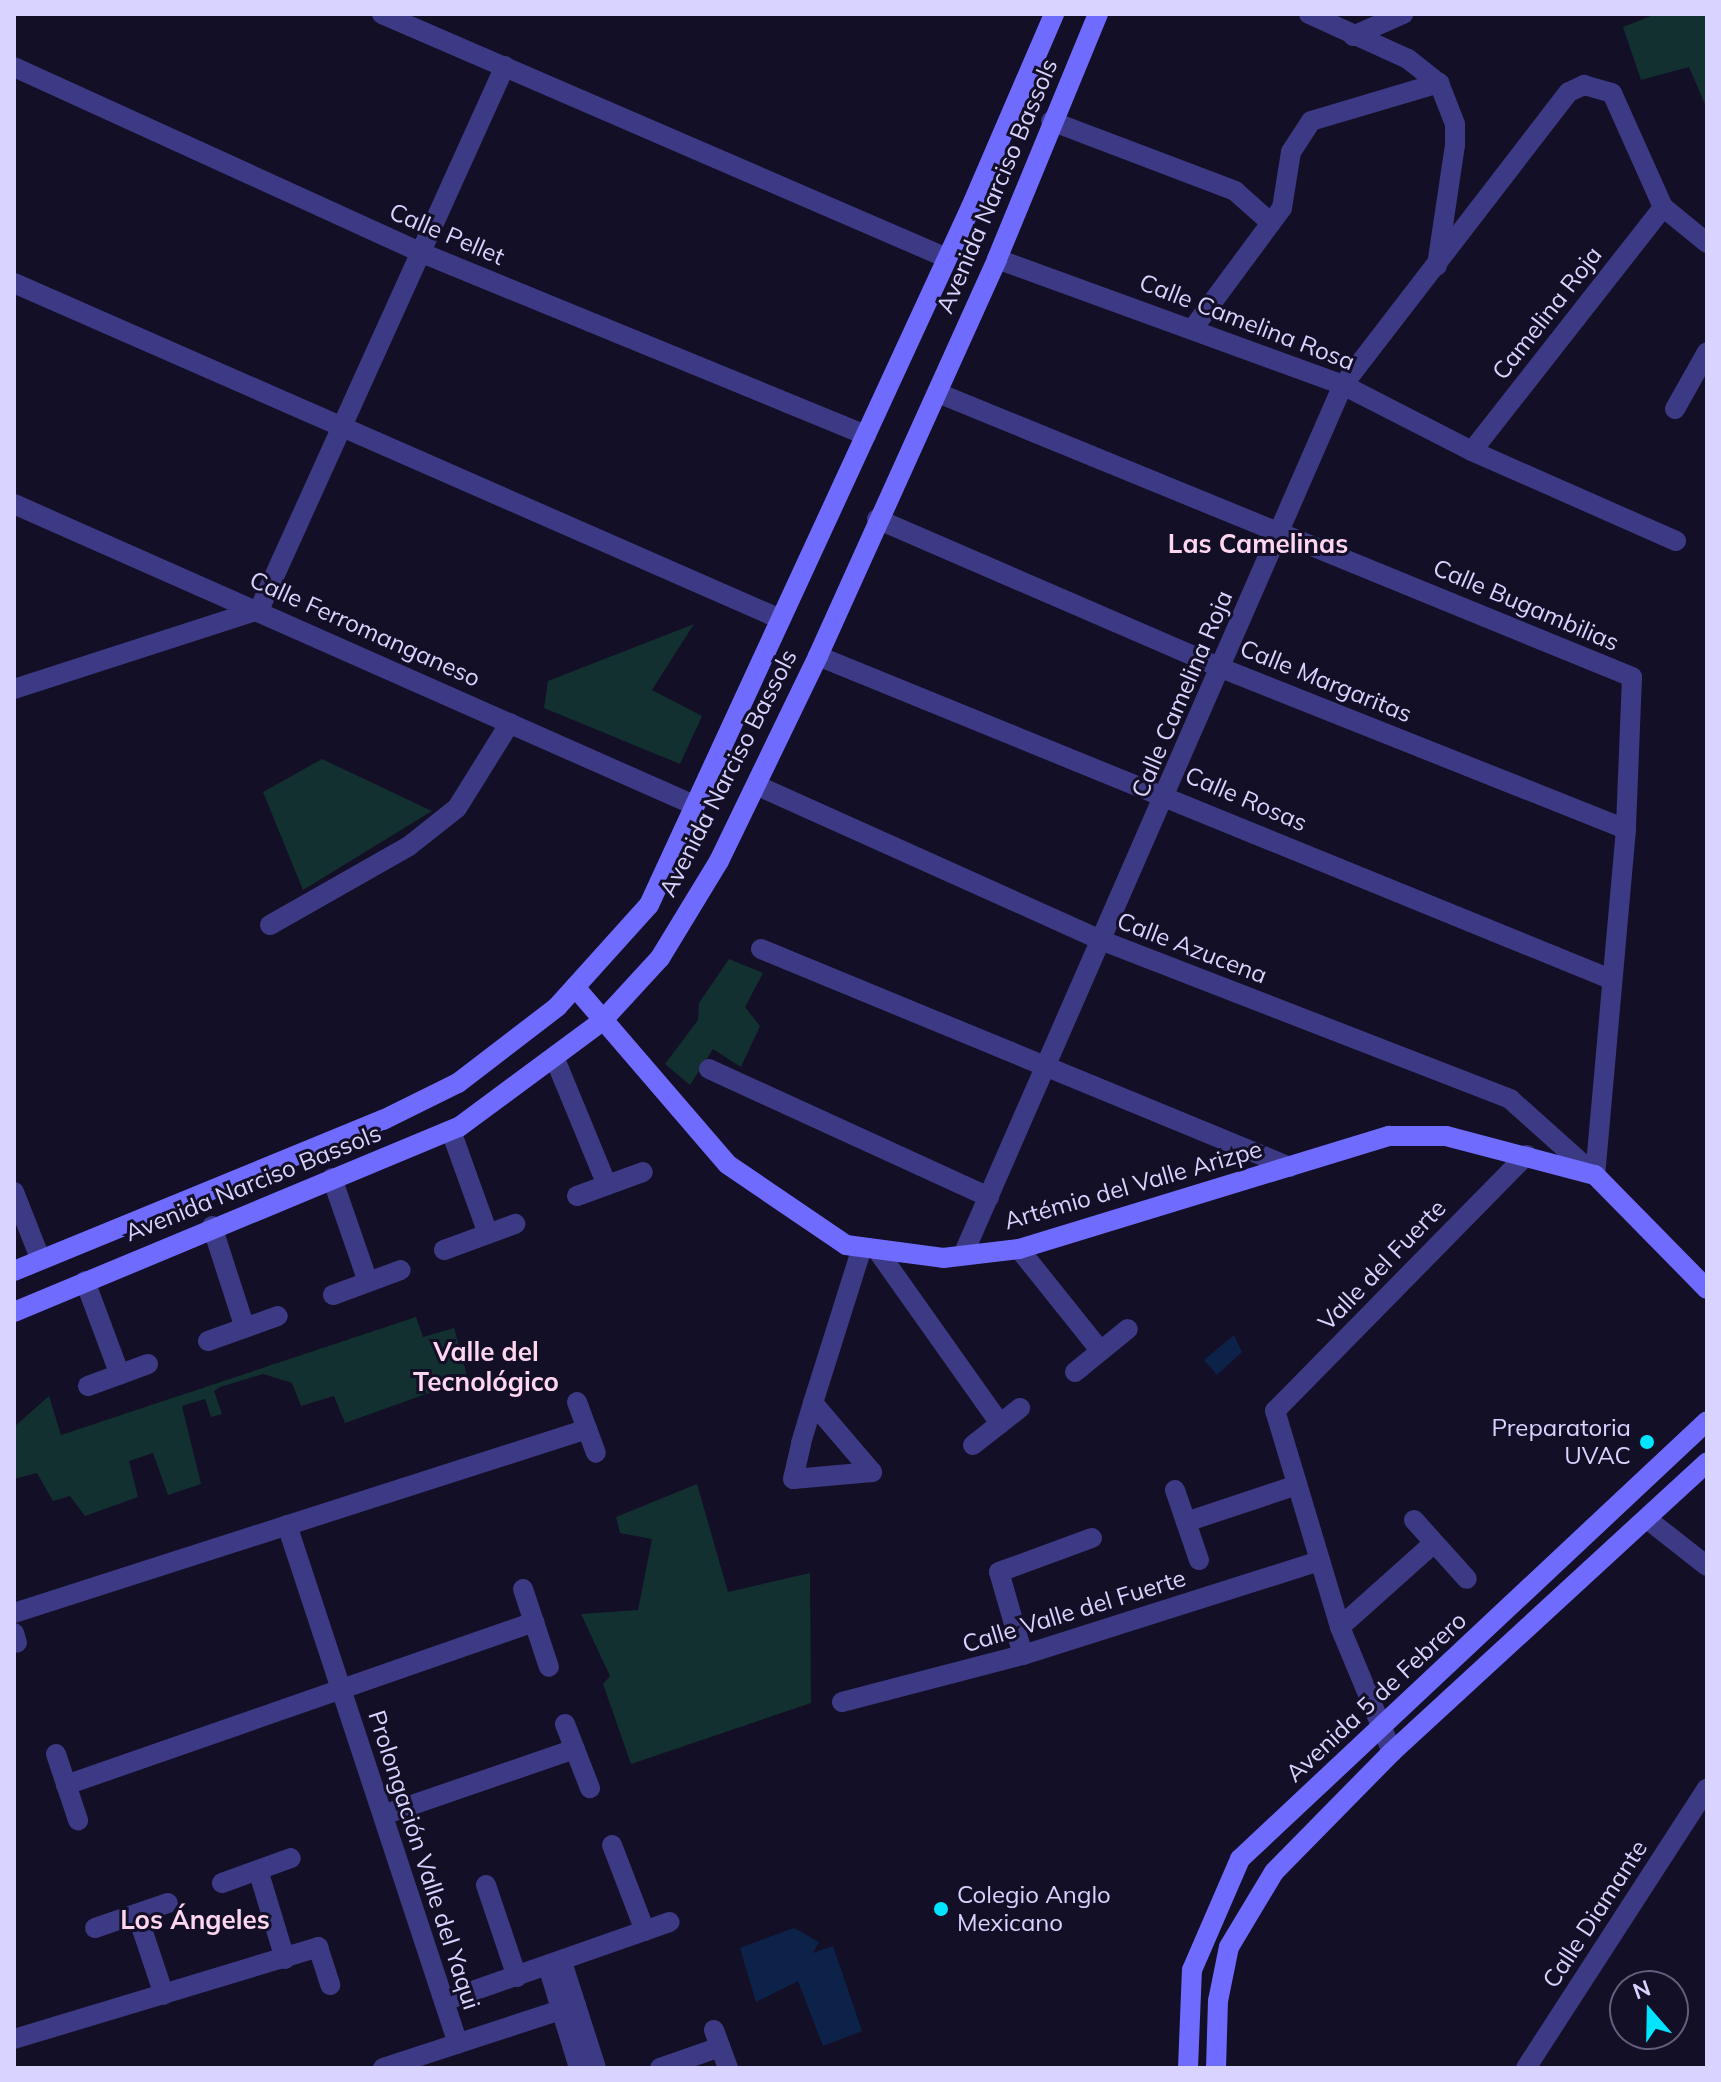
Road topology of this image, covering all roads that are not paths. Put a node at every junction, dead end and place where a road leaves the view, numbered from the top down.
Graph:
1 (382, 14) edge
2 (1054, 14) edge
3 (1098, 14) edge
4 (1309, 14) edge
5 (1403, 14) edge
6 (1353, 36) junction
7 (505, 66) junction
8 (14, 67) edge
9 (1439, 83) junction
10 (1051, 121) junction
11 (1663, 207) junction
12 (1271, 223) junction
13 (1707, 243) edge
14 (422, 253) junction
15 (947, 258) junction
16 (997, 259) junction
17 (1436, 270) junction
18 (14, 283) edge
19 (1194, 327) junction
20 (1707, 352) edge
21 (1343, 385) junction
22 (938, 393) junction
23 (1675, 409) dead end
24 (344, 429) junction
25 (866, 435) junction
26 (1472, 451) junction
27 (14, 504) edge
28 (877, 519) junction
29 (1280, 531) junction
30 (1676, 541) dead end
31 (259, 610) junction
32 (780, 619) junction
33 (818, 656) junction
34 (1221, 668) junction
35 (14, 689) edge
36 (510, 723) junction
37 (756, 785) junction
38 (1167, 794) junction
39 (694, 805) junction
40 (1626, 829) junction
41 (270, 925) dead end
42 (1103, 941) junction
43 (761, 949) dead end
44 (1608, 978) junction
45 (575, 987) junction
46 (602, 1021) junction
47 (555, 1059) junction
48 (1049, 1067) junction
49 (709, 1069) dead end
50 (451, 1131) junction
51 (1527, 1155) junction
52 (1290, 1167) junction
53 (643, 1172) dead end
54 (1595, 1175) junction
55 (332, 1178) junction
56 (607, 1185) junction
57 (14, 1192) edge
58 (577, 1196) dead end
59 (989, 1197) junction
60 (515, 1224) dead end
61 (212, 1226) junction
62 (488, 1234) junction
63 (870, 1249) junction
64 (1019, 1249) junction
65 (444, 1250) dead end
66 (963, 1255) junction
67 (40, 1258) junction
68 (401, 1270) dead end
69 (14, 1271) edge
70 (85, 1281) junction
71 (368, 1282) junction
72 (1707, 1289) edge
73 (333, 1295) dead end
74 (14, 1312) edge
75 (278, 1316) dead end
76 (245, 1328) junction
77 (1128, 1329) dead end
78 (208, 1341) dead end
79 (1100, 1350) junction
80 (148, 1364) dead end
81 (1075, 1372) dead end
82 (120, 1375) junction
83 (88, 1386) dead end
84 (577, 1402) dead end
85 (813, 1403) dead end
86 (1020, 1408) dead end
87 (1707, 1421) edge
88 (1000, 1424) junction
89 (587, 1429) junction
90 (973, 1445) dead end
91 (596, 1453) dead end
92 (1707, 1462) edge
93 (1297, 1485) junction
94 (1175, 1490) dead end
95 (1647, 1519) junction
96 (1414, 1520) dead end
97 (1186, 1522) junction
98 (287, 1525) junction
99 (1092, 1538) dead end
100 (1434, 1543) junction
101 (1199, 1560) dead end
102 (1319, 1561) junction
103 (1707, 1566) edge
104 (1467, 1579) dead end
105 (523, 1589) dead end
106 (14, 1613) edge
107 (534, 1622) junction
108 (1340, 1627) junction
109 (1023, 1655) junction
110 (549, 1667) dead end
111 (341, 1692) junction
112 (842, 1702) dead end
113 (565, 1724) dead end
114 (1382, 1729) junction
115 (575, 1749) junction
116 (1392, 1752) junction
117 (56, 1754) dead end
118 (66, 1785) junction
119 (590, 1788) dead end
120 (1707, 1788) edge
121 (383, 1815) junction
122 (78, 1820) dead end
123 (612, 1845) dead end
124 (291, 1858) dead end
125 (258, 1870) junction
126 (222, 1883) dead end
127 (486, 1885) dead end
128 (168, 1903) dead end
129 (137, 1914) junction
130 (670, 1922) dead end
131 (95, 1928) dead end
132 (645, 1931) junction
133 (285, 1959) junction
134 (555, 1964) junction
135 (517, 1977) junction
136 (330, 1985) dead end
137 (164, 1995) junction
138 (444, 2001) junction
139 (569, 2007) junction
140 (14, 2039) edge
141 (458, 2044) junction
142 (383, 2068) edge
143 (579, 2068) edge
144 (596, 2068) edge
145 (660, 2068) edge
146 (728, 2068) edge
147 (1188, 2068) edge
148 (1216, 2068) edge
149 (1526, 2068) edge

1 - 7 street
2 - 15 street, Avenida Narciso Bassols
3 - 10 street, Avenida Narciso Bassols
4 - 6 street
5 - 6 street
6 - 9 street
7 - 14 street
7 - 15 street
8 - 14 street, Calle Pellet
9 - 12 street
9 - 17 street
10 - 12 street
10 - 16 street, Avenida Narciso Bassols
11 - 13 street
11 - 17 street, Calle Camelina Roja
11 - 26 street, Camelina Roja
12 - 19 street
14 - 24 street
14 - 25 street, Calle Pellet
15 - 25 street, Avenida Narciso Bassols
16 - 19 street, Calle Camelina Rosa
16 - 22 street, Avenida Narciso Bassols
17 - 21 street, Calle Camelina Roja
18 - 24 street
19 - 21 street, Calle Camelina Rosa
20 - 23 street
21 - 26 street, Calle Camelina Rosa
21 - 29 street, Calle Camelina Roja
22 - 28 street, Avenida Narciso Bassols
22 - 29 street, Calle Bugambilias
24 - 31 street
24 - 32 street
25 - 32 street, Avenida Narciso Bassols
26 - 30 street, Calle Camelina Rosa
27 - 31 street, Calle Ferromanganeso
28 - 33 street, Avenida Narciso Bassols
28 - 34 street, Calle Margaritas
29 - 34 street, Calle Camelina Roja
29 - 40 street, Calle Bugambilias
31 - 35 street
31 - 36 street, Calle Ferromanganeso
32 - 39 street, Avenida Narciso Bassols
33 - 37 street, Avenida Narciso Bassols
33 - 38 street, Calle Rosas
34 - 38 street, Calle Camelina Roja
34 - 40 street, Calle Margaritas
36 - 39 street, Calle Ferromanganeso
36 - 41 street
37 - 42 street, Calle Azucena
37 - 46 street, Avenida Narciso Bassols
38 - 42 street, Calle Camelina Roja
38 - 44 street, Calle Rosas
39 - 45 street, Avenida Narciso Bassols
40 - 44 street, Calle Bugambilias
42 - 48 street, Calle Camelina Roja
42 - 54 street, Calle Azucena
43 - 48 street
44 - 54 street, Calle Bugambilias
45 - 46 street, Artémio del Valle Arizpe
45 - 67 street, Avenida Narciso Bassols
46 - 47 street, Avenida Narciso Bassols
46 - 63 street, Artémio del Valle Arizpe
47 - 50 street, Avenida Narciso Bassols
47 - 56 street
48 - 52 street
48 - 59 street, Calle Camelina Roja
49 - 59 street
50 - 55 street, Avenida Narciso Bassols
50 - 62 street
51 - 52 street, Artémio del Valle Arizpe
51 - 54 street, Artémio del Valle Arizpe
51 - 93 street, Valle del Fuerte
52 - 64 street, Artémio del Valle Arizpe
53 - 56 street
54 - 72 street, Artémio del Valle Arizpe
55 - 61 street, Avenida Narciso Bassols
55 - 71 street
56 - 58 street
57 - 67 street
59 - 66 street, Calle Camelina Roja
60 - 62 street
61 - 70 street, Avenida Narciso Bassols
61 - 76 street
62 - 65 street
63 - 66 street, Artémio del Valle Arizpe
63 - 85 street
63 - 88 street
64 - 66 street, Artémio del Valle Arizpe
64 - 79 street
67 - 69 street, Avenida Narciso Bassols
68 - 71 street
70 - 74 street, Avenida Narciso Bassols
70 - 82 street
71 - 73 street
75 - 76 street
76 - 78 street
77 - 79 street
79 - 81 street
80 - 82 street
82 - 83 street
84 - 89 street
86 - 88 street
87 - 114 street, Avenida 5 de Febrero
88 - 90 street
89 - 91 street
89 - 98 street
92 - 95 street
93 - 97 street
93 - 102 street
94 - 97 street
95 - 103 street
95 - 116 street
96 - 100 street
97 - 101 street
98 - 106 street
98 - 111 street, Prolongación Valle del Yaqui
99 - 109 street
100 - 104 street
100 - 108 street
102 - 108 street
102 - 109 street, Calle Valle del Fuerte
105 - 107 street
107 - 110 street
107 - 111 street, Prolongación Valle del Yaqui
108 - 114 street
109 - 112 street, Calle Valle del Fuerte
111 - 118 street, Prolongación Valle del Yaqui
111 - 121 street, Prolongación Valle del Yaqui
113 - 115 street
114 - 116 street
114 - 147 street, Avenida 5 de Febrero
115 - 119 street
115 - 121 street
116 - 148 street
117 - 118 street
118 - 122 street
120 - 149 street, Calle Diamante
121 - 138 street, Prolongación Valle del Yaqui
123 - 132 street
124 - 125 street
125 - 126 street
125 - 133 street
127 - 135 street
128 - 129 street
129 - 131 street
129 - 137 street
130 - 132 street
132 - 134 street
133 - 136 street
133 - 137 street
134 - 135 street
134 - 139 street
135 - 138 street
137 - 140 street
138 - 141 street, Prolongación Valle del Yaqui
139 - 141 street
139 - 143 street
139 - 144 street
141 - 142 street
145 - 146 street

